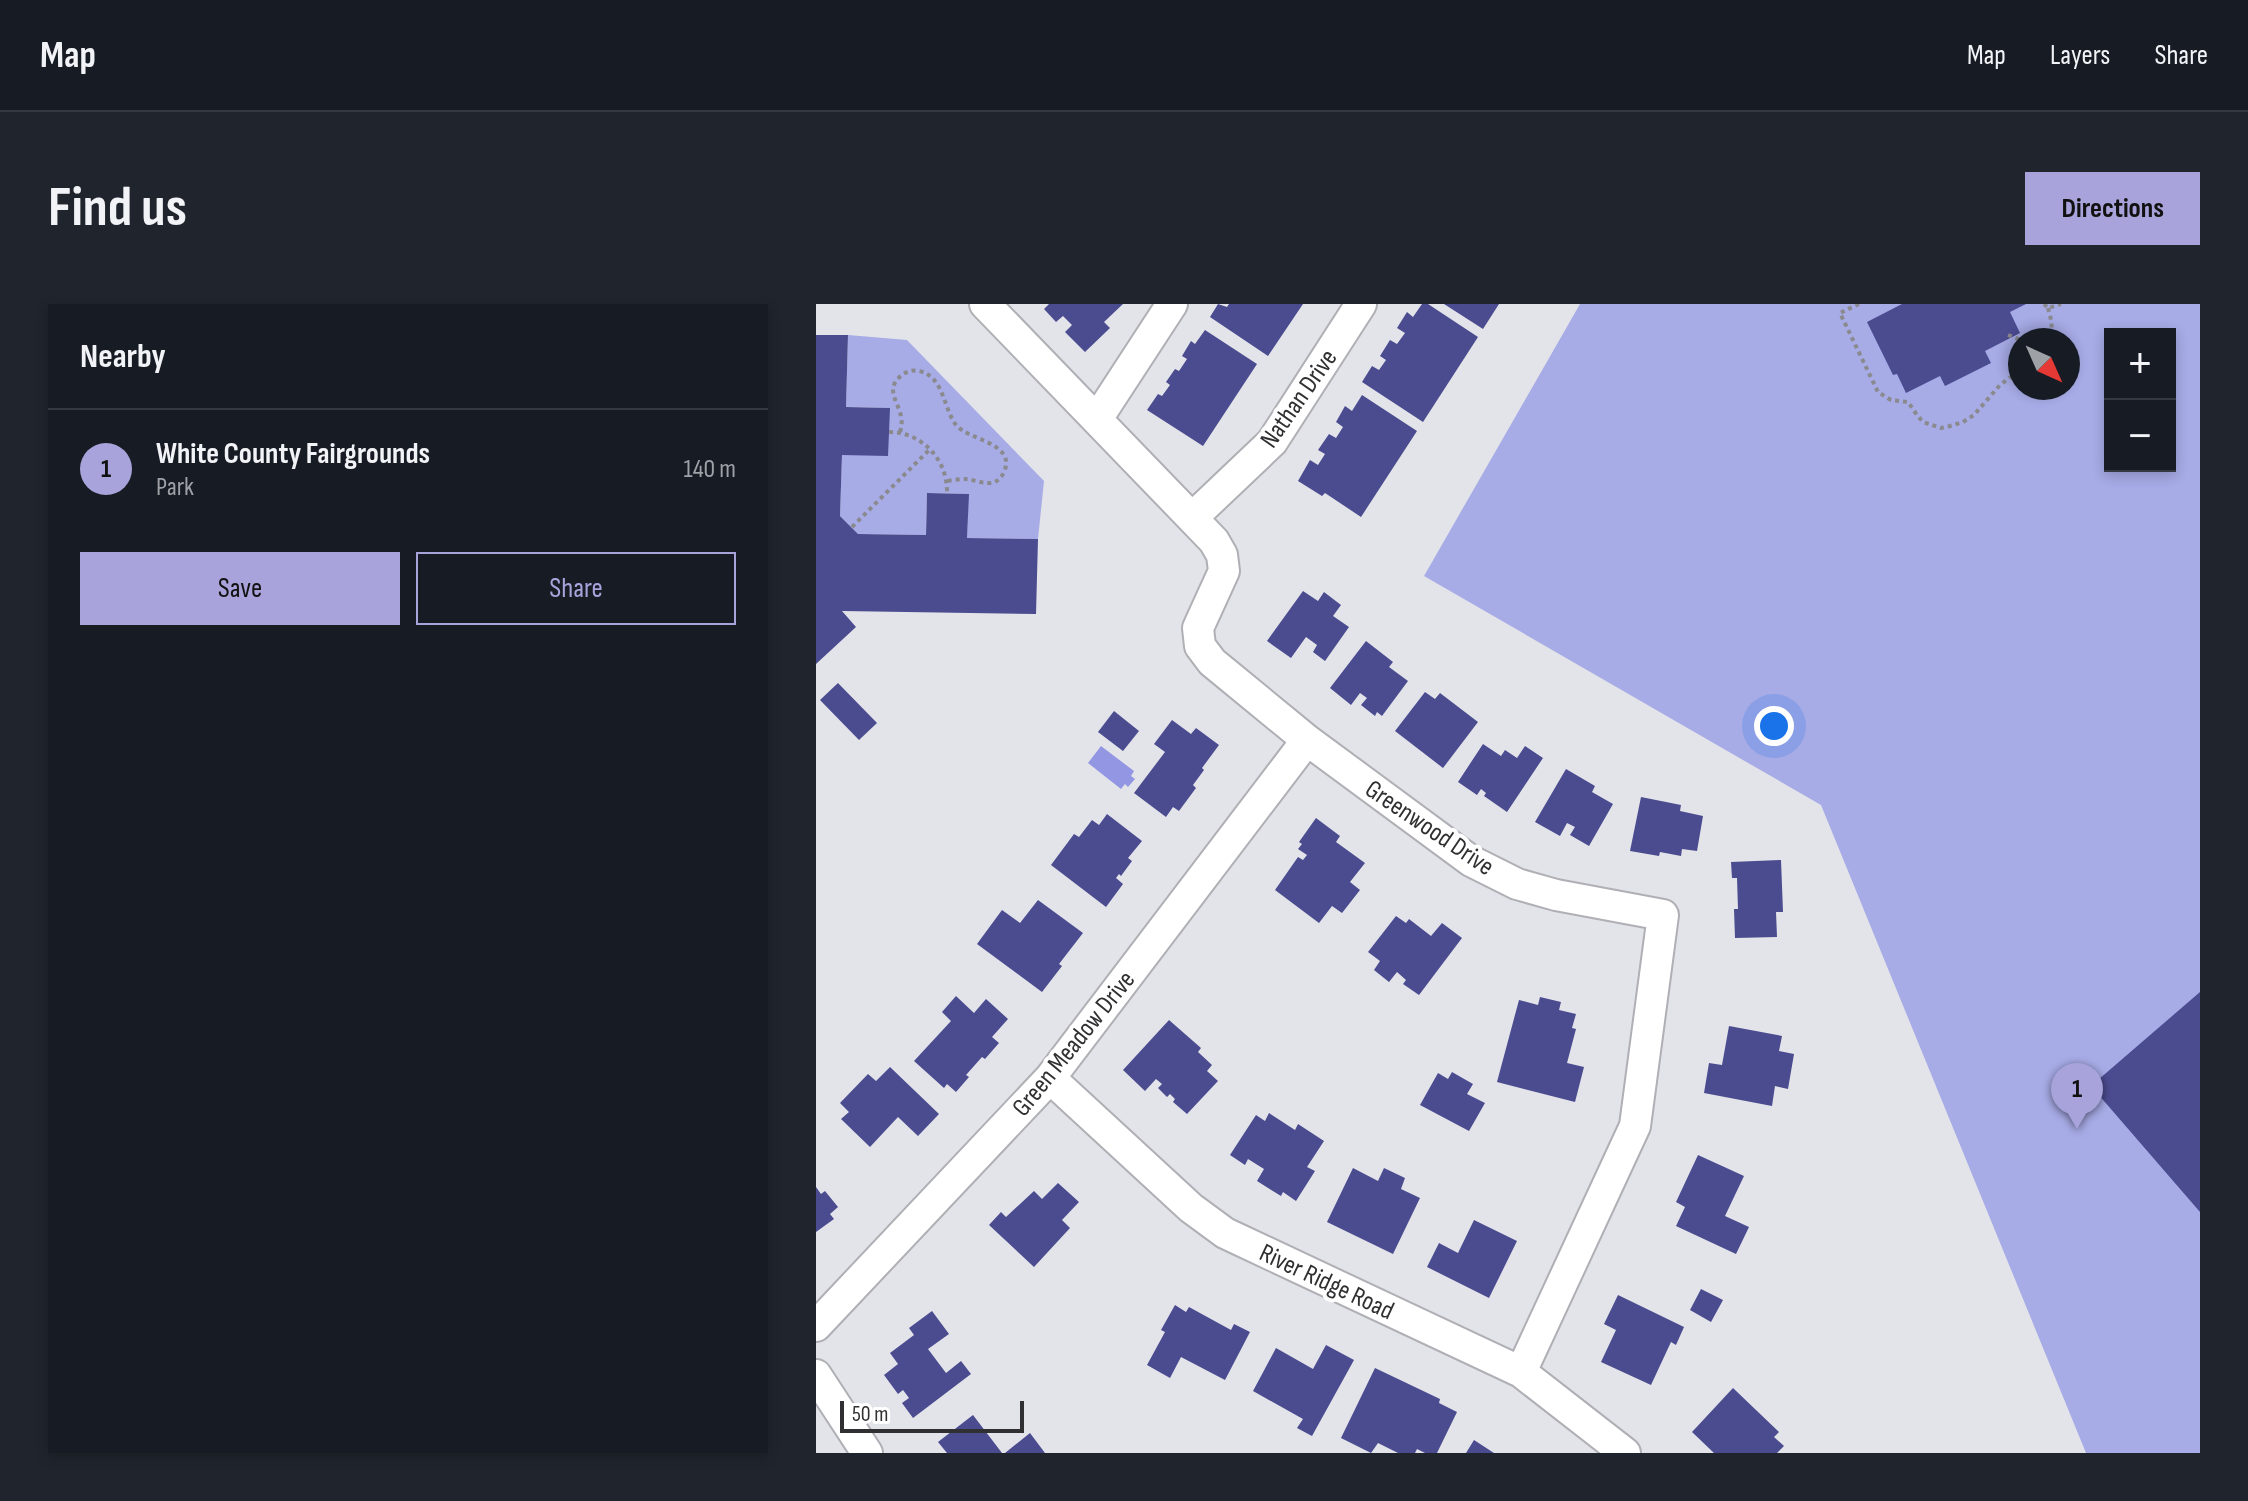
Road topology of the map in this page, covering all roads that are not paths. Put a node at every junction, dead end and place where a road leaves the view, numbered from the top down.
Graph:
1 (985, 304) edge
2 (1172, 304) edge
3 (1361, 304) edge
4 (1097, 419) junction
5 (1192, 518) junction
6 (1307, 740) junction
7 (1050, 1078) junction
8 (816, 1326) edge
9 (1521, 1372) junction
10 (816, 1375) edge
11 (867, 1453) edge
12 (1625, 1453) edge

1 - 4 street, Greenwood Drive
2 - 4 street
3 - 5 street, Nathan Drive
4 - 5 street, Greenwood Drive
5 - 6 street, Greenwood Drive
6 - 7 street, Green Meadow Drive
6 - 9 street, Greenwood Drive
7 - 8 street, Green Meadow Drive
7 - 9 street, River Ridge Road
9 - 12 street, River Ridge Road
10 - 11 street

